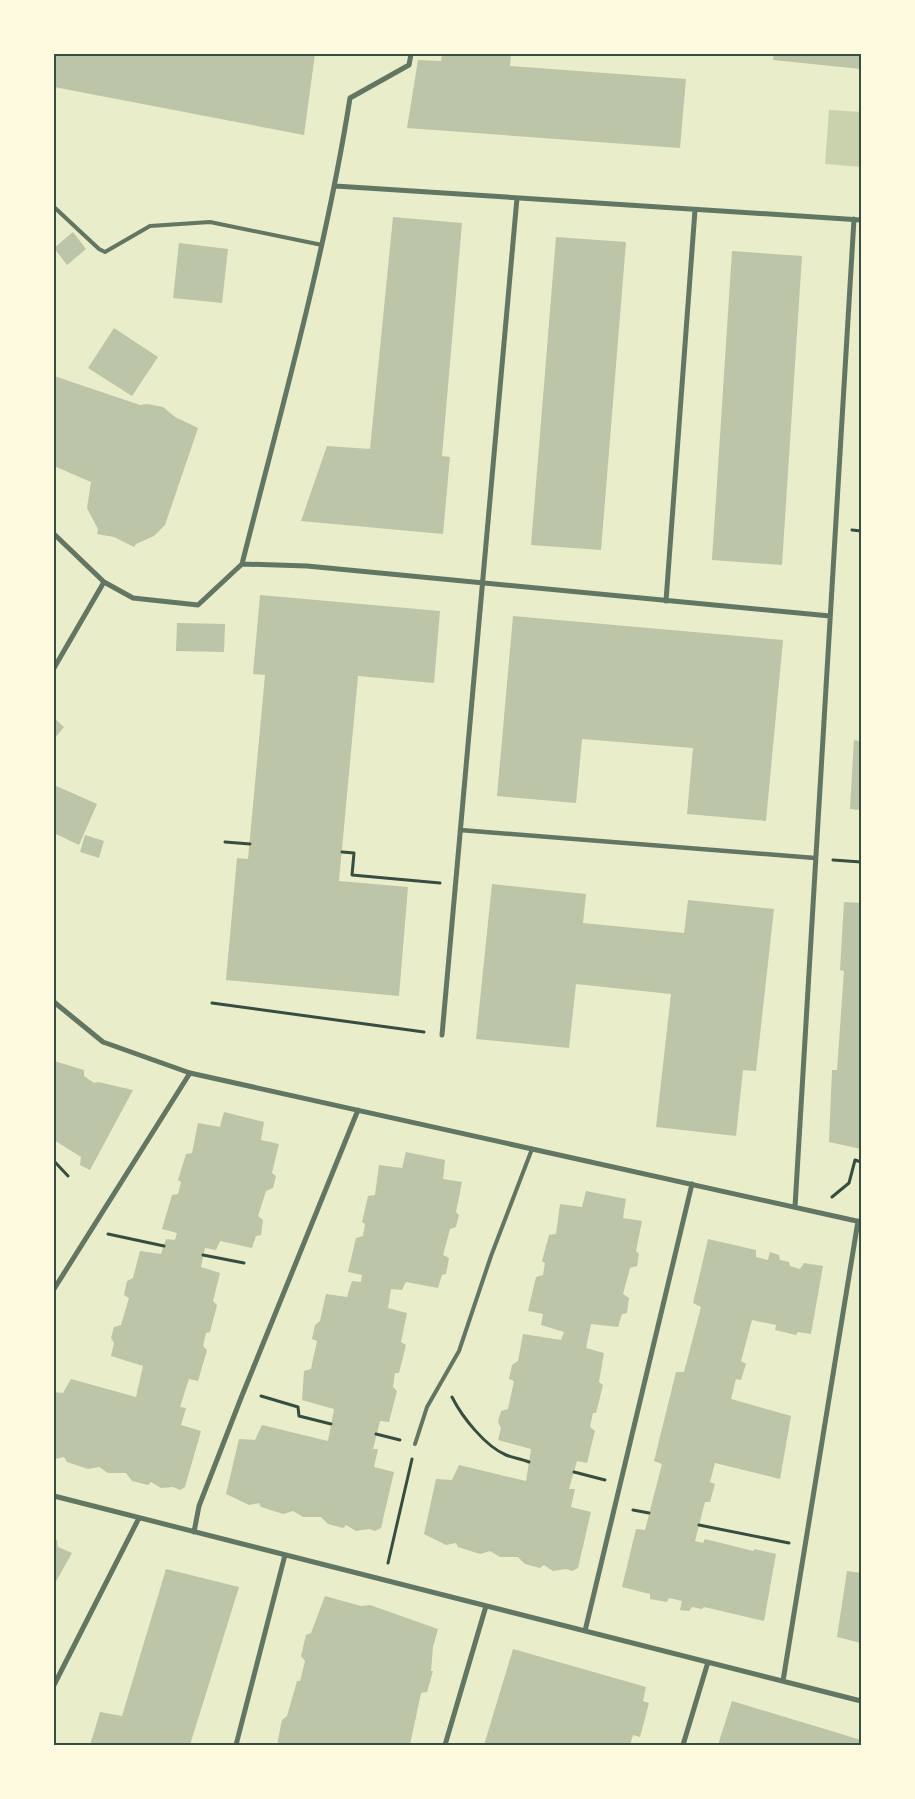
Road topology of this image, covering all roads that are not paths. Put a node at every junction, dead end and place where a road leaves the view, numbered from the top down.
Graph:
1 (411, 54) edge
2 (335, 186) junction
3 (517, 198) junction
4 (54, 208) edge
5 (695, 210) junction
6 (854, 220) junction
7 (861, 220) edge
8 (322, 245) junction
9 (54, 534) edge
10 (242, 564) junction
11 (104, 582) junction
12 (482, 584) junction
13 (666, 601) junction
14 (830, 616) junction
15 (54, 668) edge
16 (460, 830) junction
17 (815, 858) junction
18 (54, 1002) edge
19 (442, 1035) road end
20 (190, 1074) junction
21 (358, 1110) junction
22 (532, 1149) junction
23 (692, 1184) junction
24 (795, 1207) junction
25 (860, 1222) edge
26 (54, 1289) edge
27 (415, 1444) road end
28 (54, 1496) edge
29 (139, 1518) junction
30 (194, 1532) junction
31 (285, 1555) junction
32 (486, 1606) junction
33 (585, 1631) junction
34 (708, 1662) junction
35 (783, 1681) junction
36 (54, 1686) edge
37 (861, 1701) edge
38 (236, 1745) edge
39 (445, 1745) edge
40 (683, 1745) edge

1 - 2 street
2 - 3 street
2 - 8 street
3 - 5 street
3 - 12 street
4 - 8 lane
5 - 6 street
5 - 13 street
6 - 7 street
6 - 14 street
8 - 10 street
9 - 11 street
10 - 11 street
10 - 12 street
11 - 15 street
12 - 13 street
12 - 16 street
13 - 14 street
14 - 17 street
16 - 17 street
16 - 19 street
17 - 24 street
18 - 20 street
20 - 21 street
20 - 26 street
21 - 22 street
21 - 30 street
22 - 23 street
22 - 27 lane
23 - 24 street
23 - 33 street
24 - 25 street
25 - 35 street
28 - 29 street
29 - 30 street
29 - 36 street
30 - 31 street
31 - 32 street
31 - 38 street
32 - 33 street
32 - 39 street
33 - 34 street
34 - 35 street
34 - 40 street
35 - 37 street

